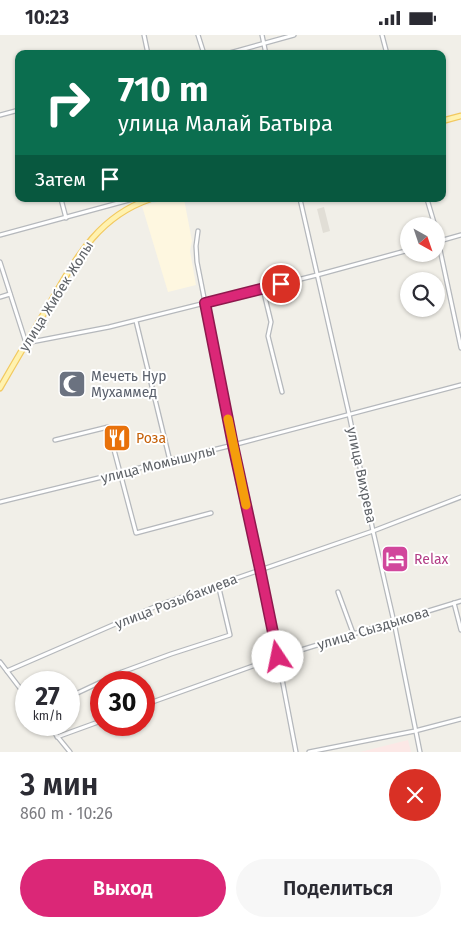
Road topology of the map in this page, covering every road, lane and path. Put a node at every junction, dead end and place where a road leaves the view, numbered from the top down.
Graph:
1 (144, 35) edge
2 (198, 35) edge
3 (262, 35) edge
4 (294, 35) edge
5 (382, 35) edge
6 (264, 43) junction
7 (147, 50) edge
8 (203, 50) edge
9 (240, 50) edge
10 (265, 50) edge
11 (387, 50) edge
12 (15, 111) edge
13 (0, 115) edge
14 (461, 116) edge
15 (446, 120) edge
16 (62, 202) edge
17 (126, 202) edge
18 (132, 202) edge
19 (301, 202) edge
20 (428, 202) edge
21 (432, 217) edge
22 (66, 218) junction
23 (198, 231) dead end
24 (0, 235) edge
25 (461, 235) edge
26 (445, 239) edge
27 (400, 252) edge
28 (0, 262) edge
29 (443, 263) edge
30 (317, 275) junction
31 (263, 289) junction
32 (10, 294) junction
33 (0, 297) edge
34 (205, 303) junction
35 (136, 321) junction
36 (26, 343) junction
37 (461, 348) edge
38 (461, 385) edge
39 (0, 388) edge
40 (282, 392) dead end
41 (349, 414) junction
42 (54, 439) dead end
43 (233, 445) junction
44 (170, 461) junction
45 (120, 473) junction
46 (461, 497) edge
47 (0, 502) edge
48 (211, 513) dead end
49 (373, 531) junction
50 (260, 569) junction
51 (218, 584) junction
52 (338, 592) dead end
53 (461, 601) edge
54 (454, 603) junction
55 (394, 622) junction
56 (461, 630) edge
57 (353, 633) junction
58 (278, 657) junction
59 (0, 662) edge
60 (7, 671) junction
61 (15, 682) edge
62 (80, 692) edge
63 (155, 701) edge
64 (461, 719) edge
65 (90, 725) edge
66 (416, 731) junction
67 (57, 737) joint
68 (70, 752) edge
69 (296, 752) edge
70 (309, 752) edge
71 (420, 752) edge

1 - 7 street
2 - 8 street
3 - 6 street
4 - 6 street
5 - 11 street
6 - 9 street
6 - 10 street
12 - 13 street
14 - 15 main road
16 - 22 street
17 - 22 street
18 - 36 main road, улица Жибек Жолы
19 - 30 street, улица Вихрева
20 - 21 street
22 - 24 street
23 - 34 street
25 - 26 street
27 - 30 street
28 - 32 street
29 - 37 street
30 - 31 street
30 - 41 street, улица Вихрева
31 - 34 street
31 - 40 street
32 - 33 street
32 - 36 street
34 - 35 street
34 - 43 street
35 - 36 street
35 - 44 street
36 - 39 main road, улица Жибек Жолы
38 - 41 street, улица Момышулы
41 - 43 street, улица Момышулы
41 - 49 street, улица Вихрева
42 - 45 street
43 - 44 street, улица Момышулы
43 - 50 street
44 - 45 street, улица Момышулы
45 - 47 street, улица Момышулы
45 - 48 street
46 - 49 street, улица Розыбакиева
49 - 50 street, улица Розыбакиева
49 - 55 street, улица Вихрева
50 - 51 street, улица Розыбакиева
50 - 58 street
51 - 60 street, улица Розыбакиева
51 - 62 street
52 - 57 street
53 - 54 street, улица Сыздыкова
54 - 55 street, улица Сыздыкова
54 - 56 street
55 - 57 street, улица Сыздыкова
55 - 66 street, улица Вихрева
57 - 58 street, улица Сыздыкова
58 - 63 street, улица Сыздыкова
58 - 69 street
59 - 60 street
60 - 61 street
64 - 66 street
65 - 67 street
66 - 70 street
66 - 71 street, улица Вихрева
67 - 68 street

